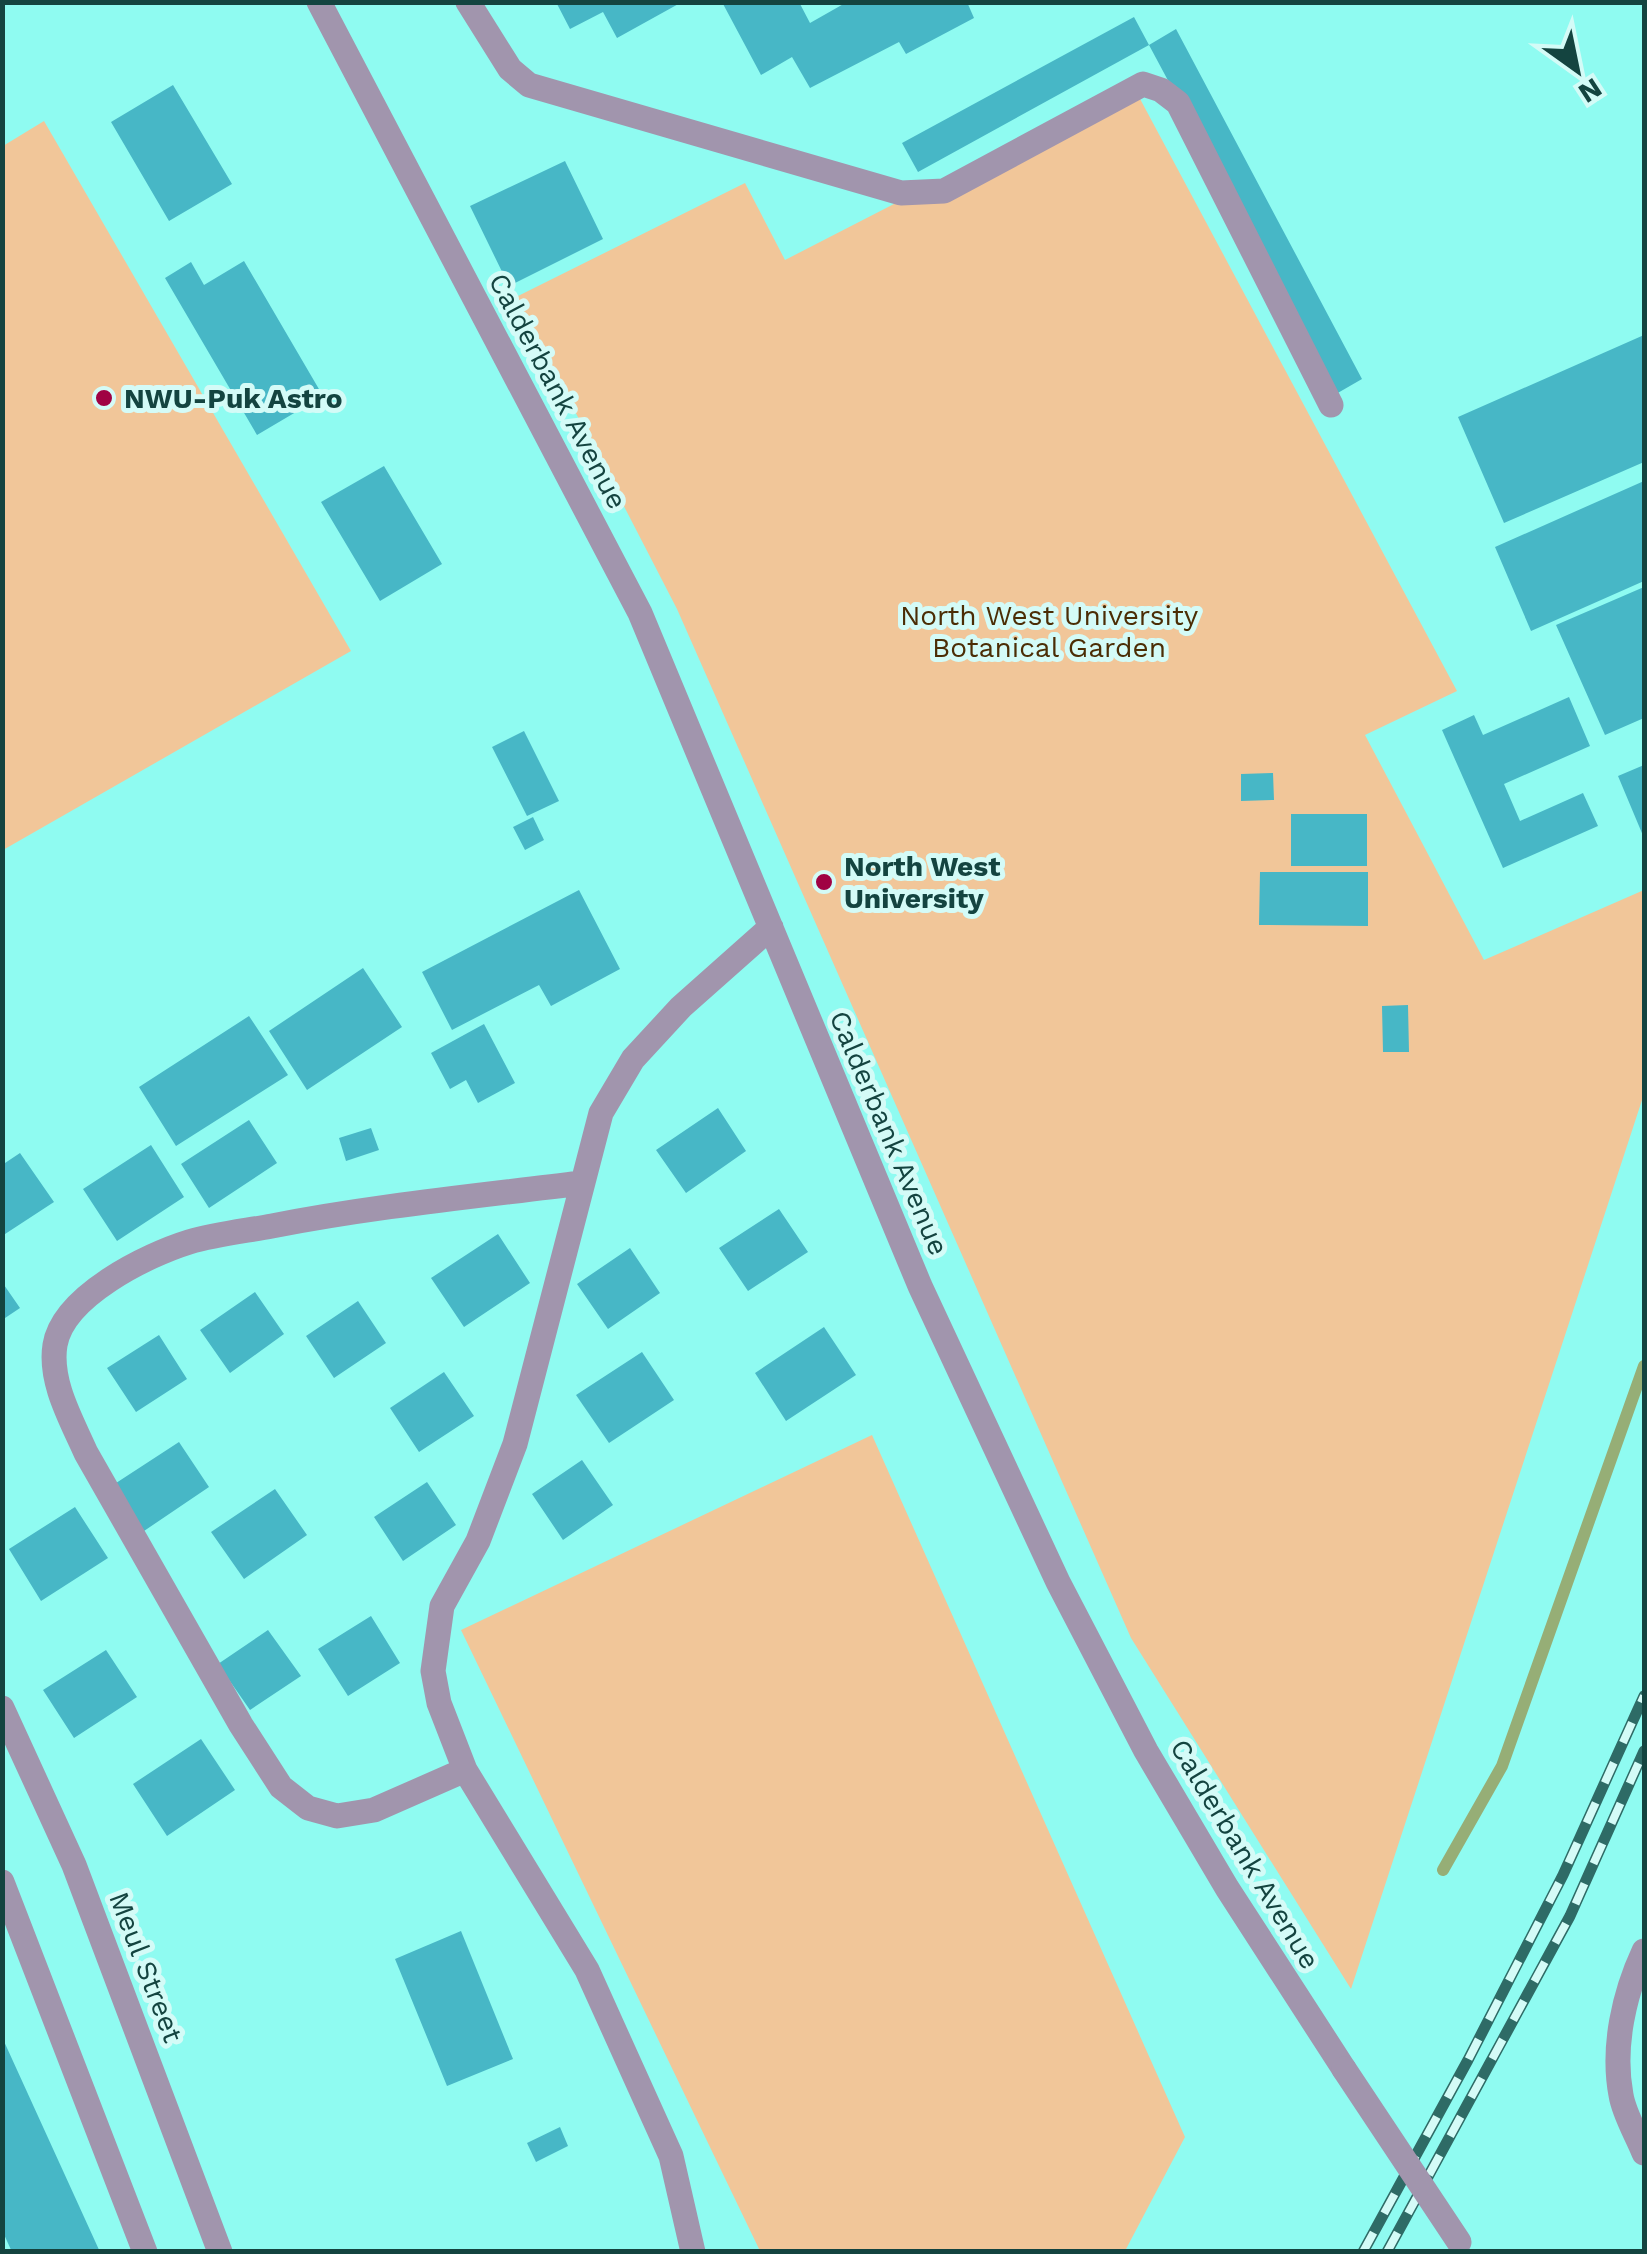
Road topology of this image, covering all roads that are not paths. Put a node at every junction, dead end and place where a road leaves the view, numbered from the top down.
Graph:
1 (320, 2) edge
2 (468, 2) edge
3 (1331, 405) dead end
4 (771, 926) junction
5 (581, 1183) junction
6 (2, 1708) edge
7 (466, 1770) junction
8 (2, 1882) edge
9 (1644, 1951) edge
10 (1644, 2153) edge
11 (145, 2252) edge
12 (220, 2252) edge
13 (693, 2252) edge
14 (1466, 2252) edge

1 - 4 street, Calderbank Avenue
2 - 3 street
4 - 5 street
4 - 14 street, Calderbank Avenue, bridge
5 - 7 street
5 - 7 street
6 - 12 street, Meul Street
7 - 13 street
8 - 11 street
9 - 10 street

